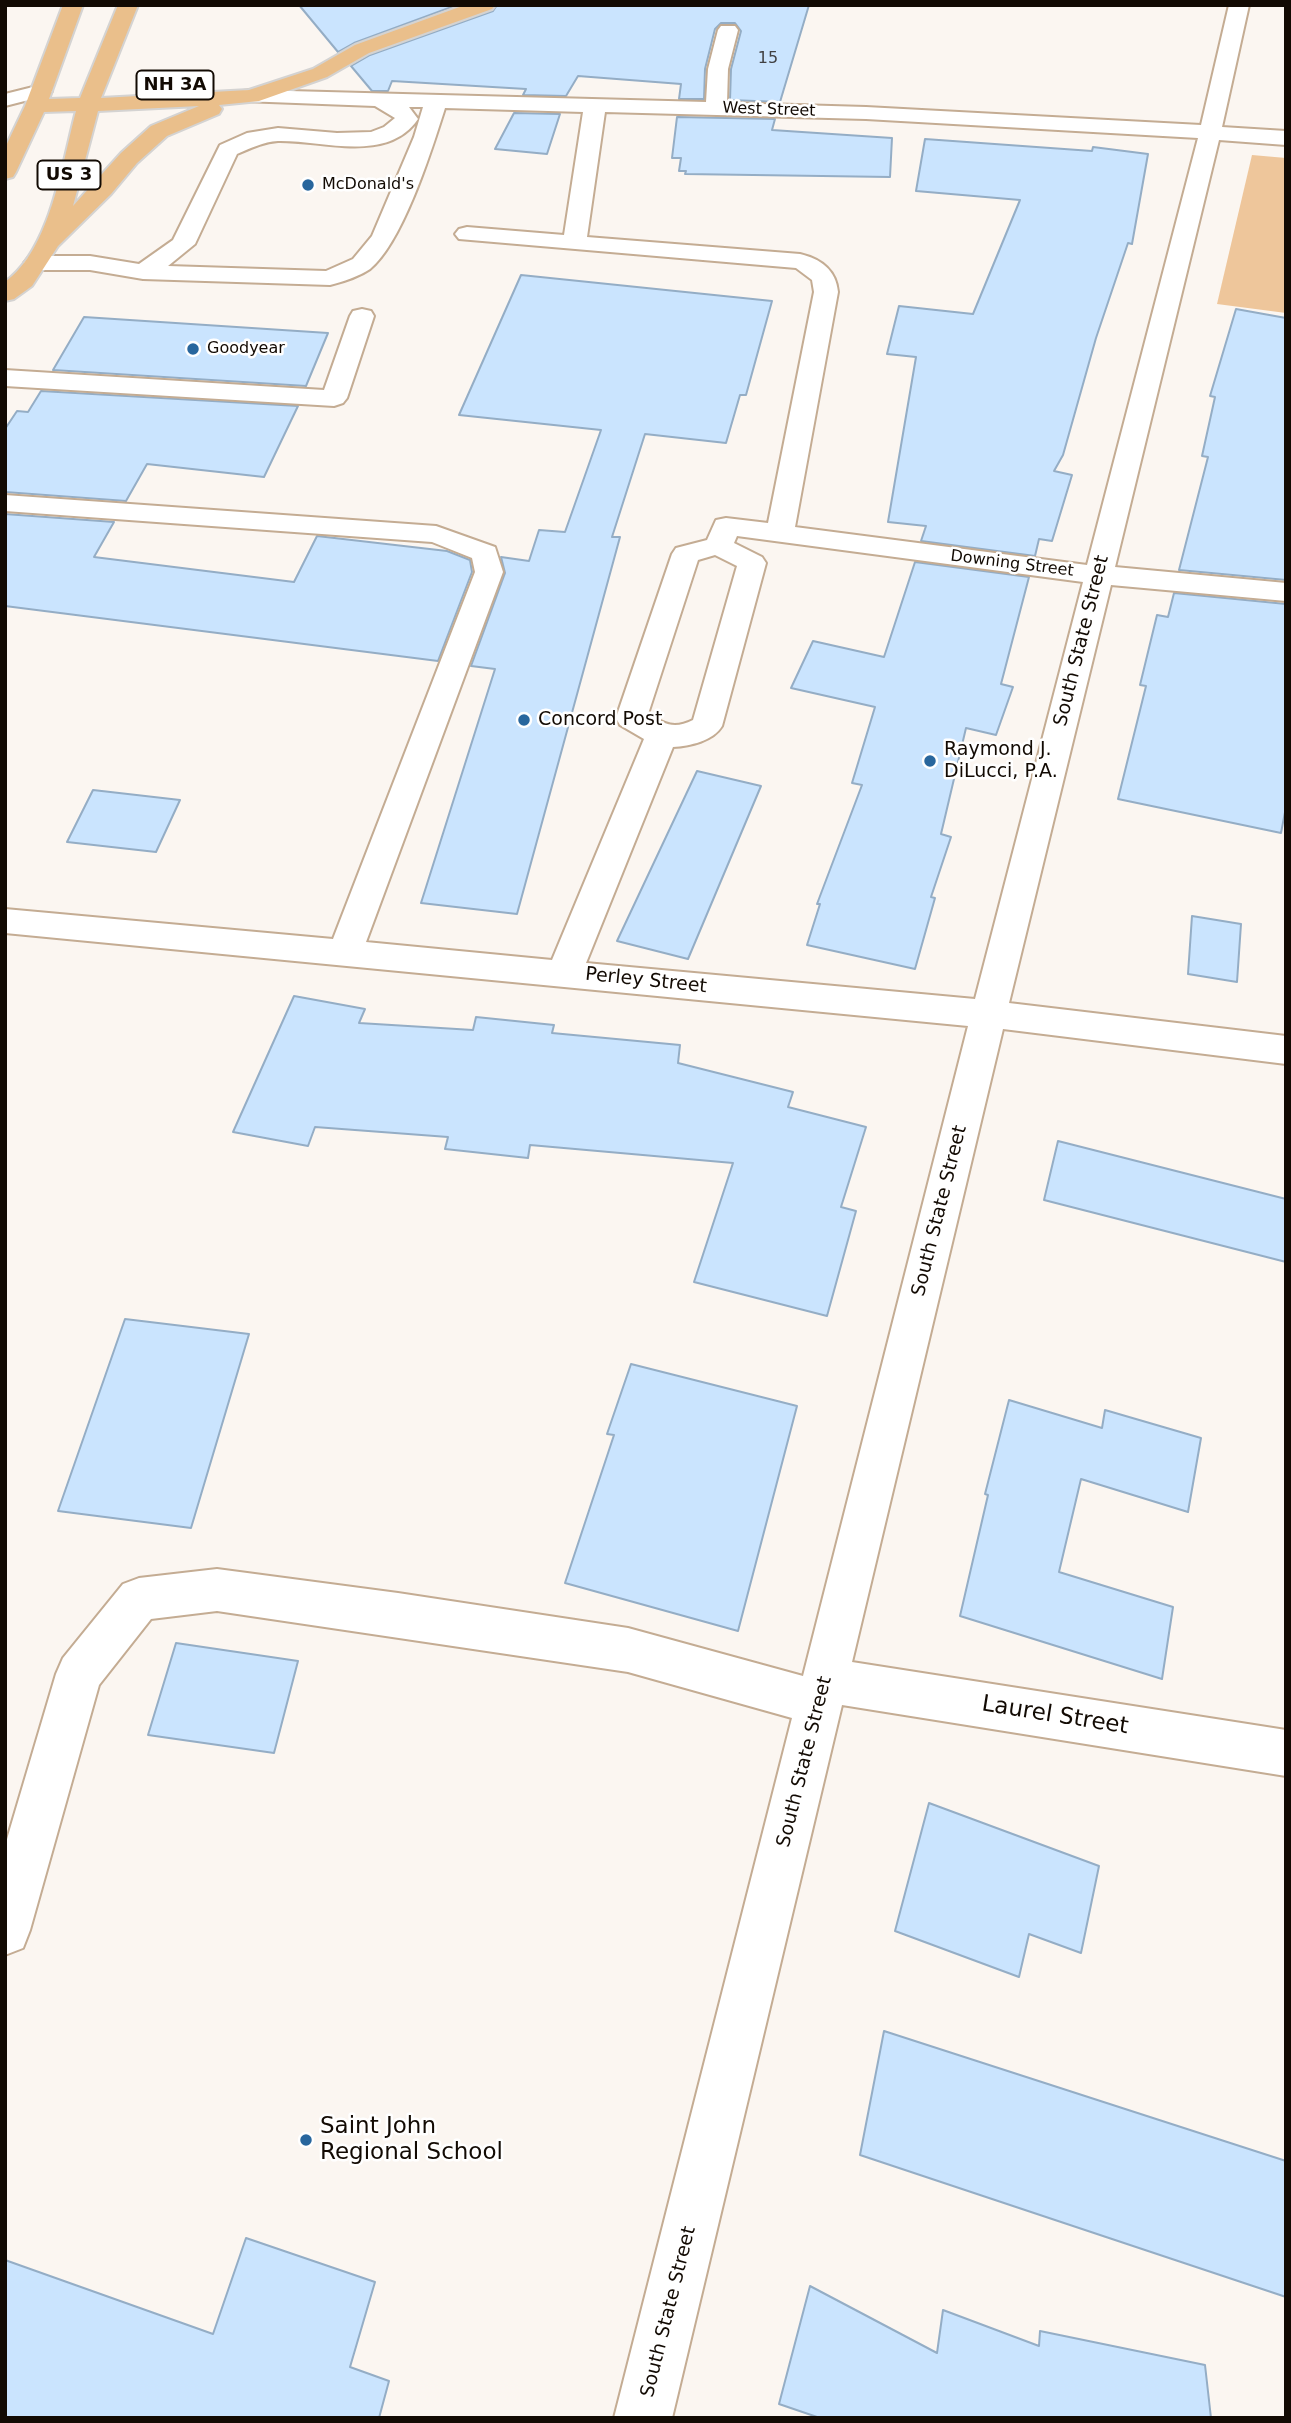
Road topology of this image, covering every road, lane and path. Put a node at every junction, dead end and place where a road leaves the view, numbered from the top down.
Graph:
1 (73, 5) edge
2 (128, 5) edge
3 (485, 5) edge
4 (1239, 5) edge
5 (728, 30) dead end
6 (362, 49) junction
7 (282, 64) dead end
8 (233, 77) dead end
9 (251, 96) junction
10 (92, 97) junction
11 (38, 98) junction
12 (7, 100) edge
13 (380, 100) junction
14 (436, 101) junction
15 (596, 105) junction
16 (716, 108) junction
17 (1210, 132) junction
18 (1286, 138) edge
19 (352, 141) junction
20 (224, 159) junction
21 (414, 164) junction
22 (5, 172) edge
23 (467, 234) dead end
24 (575, 241) junction
25 (42, 253) junction
26 (143, 272) junction
27 (283, 277) junction
28 (5, 294) edge
29 (362, 316) dead end
30 (5, 378) edge
31 (5, 503) edge
32 (780, 533) junction
33 (719, 545) junction
34 (1099, 574) junction
35 (1286, 592) edge
36 (661, 737) junction
37 (5, 921) edge
38 (345, 953) junction
39 (564, 973) junction
40 (989, 1014) junction
41 (1286, 1050) edge
42 (822, 1691) junction
43 (1286, 1753) edge
44 (5, 1930) edge
45 (643, 2418) edge

1 - 11 main road, US 3
2 - 10 main road, US 3
3 - 6 main road, NH 3A
4 - 17 street, South State Street
5 - 16 street
6 - 7 main road, NH 3A
6 - 9 main road, NH 3A
8 - 10 main road, NH 3A
9 - 10 main road, NH 3A
9 - 13 street, West Street
9 - 25 main road
10 - 11 main road, NH 3A
10 - 25 main road, US 3
11 - 12 street
11 - 22 main road, US 3
13 - 14 street, West Street
13 - 19 street
14 - 15 street, West Street
14 - 21 street
15 - 16 street, West Street
15 - 24 street
16 - 17 street, West Street
17 - 18 street, West Street
17 - 34 street, South State Street
19 - 20 street
19 - 21 street
20 - 26 street
20 - 27 street
21 - 27 street
23 - 24 street
24 - 32 street
25 - 26 street
25 - 28 main road, US 3
26 - 27 street
29 - 30 street
31 - 38 street
32 - 33 street, Downing Street
32 - 34 street, Downing Street
33 - 36 street
33 - 36 street
34 - 35 street, Downing Street
34 - 40 street, South State Street
36 - 39 street
37 - 38 street, Perley Street
38 - 39 street, Perley Street
39 - 40 street, Perley Street
40 - 41 street, Perley Street
40 - 42 street, South State Street
42 - 43 street, Laurel Street
42 - 44 street, Laurel Street
42 - 45 street, South State Street

